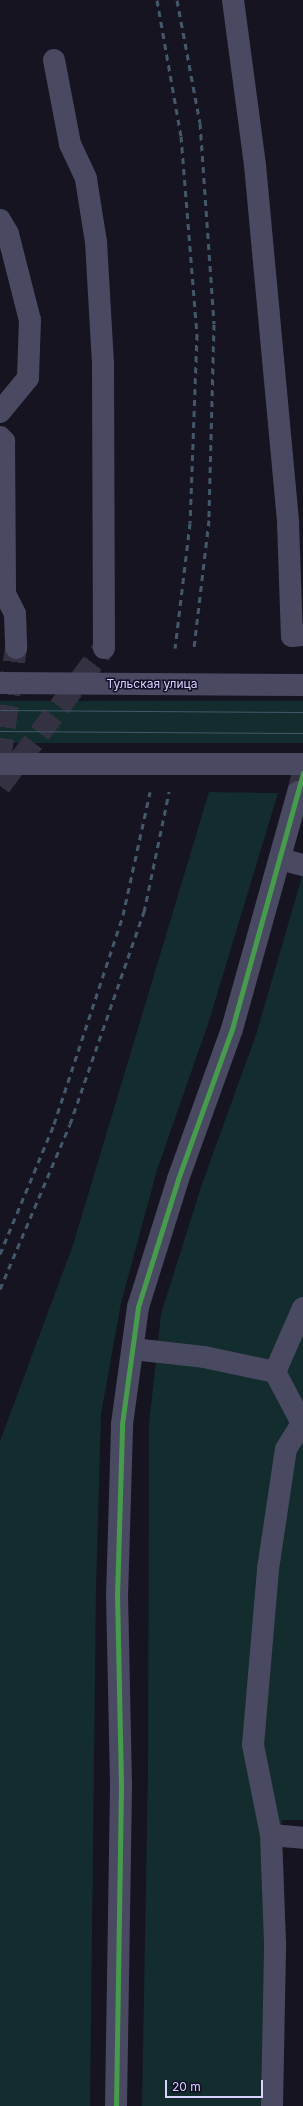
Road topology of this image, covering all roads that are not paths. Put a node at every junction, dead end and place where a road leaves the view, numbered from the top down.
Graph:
1 (233, 0) edge
2 (54, 60) dead end
3 (0, 220) edge
4 (0, 412) edge
5 (0, 437) edge
6 (303, 635) edge
7 (16, 648) tunnel mouth
8 (104, 648) tunnel mouth
9 (0, 682) edge
10 (303, 685) edge
11 (0, 764) edge
12 (303, 764) edge
13 (298, 792) tunnel mouth
14 (280, 859) junction
15 (303, 866) edge
16 (303, 1308) edge
17 (133, 1349) junction
18 (275, 1372) junction
19 (302, 1424) edge
20 (271, 1835) junction
21 (303, 1838) edge
22 (116, 2106) edge
23 (272, 2106) edge

1 - 6 street
2 - 8 street
3 - 4 street
5 - 7 street
9 - 10 street, Тульская улица, bridge
11 - 12 street, bridge
13 - 14 street
14 - 15 street
14 - 17 street
16 - 18 street
17 - 18 street
17 - 22 street
18 - 19 street
19 - 20 street
20 - 21 street
20 - 23 street

